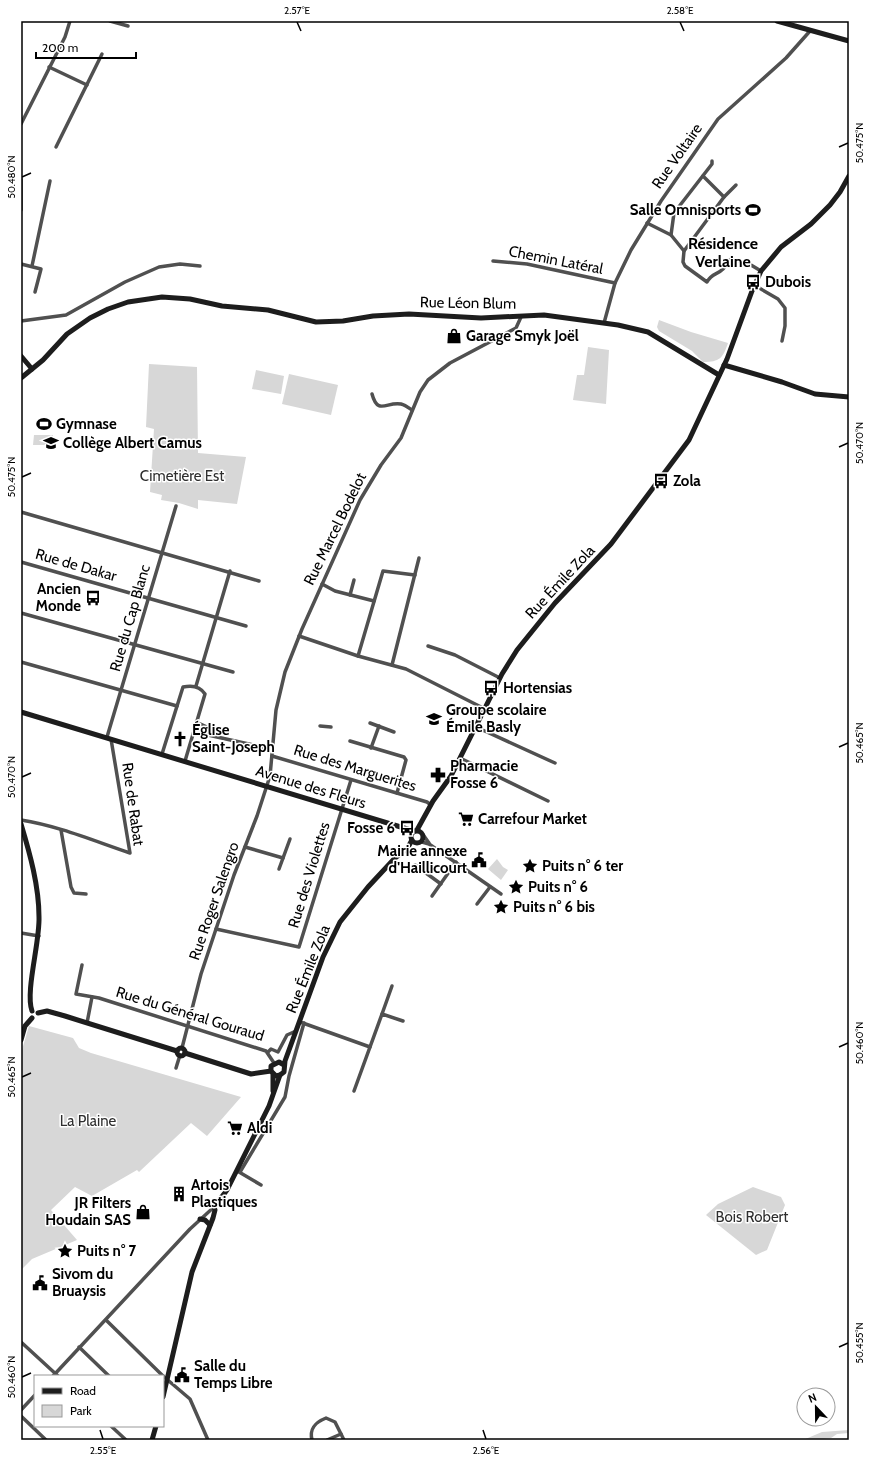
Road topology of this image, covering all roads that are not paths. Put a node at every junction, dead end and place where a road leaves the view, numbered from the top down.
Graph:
1 (70, 21) edge
2 (112, 21) edge
3 (777, 21) edge
4 (128, 26) dead end
5 (810, 31) junction
6 (849, 41) edge
7 (102, 54) dead end
8 (49, 67) junction
9 (87, 85) junction
10 (21, 124) edge
11 (56, 147) dead end
12 (712, 161) dead end
13 (703, 176) junction
14 (849, 176) edge
15 (21, 179) edge
16 (50, 181) dead end
17 (736, 185) dead end
18 (724, 197) junction
19 (21, 210) edge
20 (647, 223) junction
21 (671, 235) junction
22 (684, 251) junction
23 (493, 262) dead end
24 (21, 264) edge
25 (32, 266) junction
26 (200, 266) dead end
27 (762, 271) junction
28 (615, 284) junction
29 (754, 285) junction
30 (35, 292) dead end
31 (521, 316) junction
32 (21, 322) edge
33 (604, 323) junction
34 (782, 341) dead end
35 (21, 356) edge
36 (724, 365) junction
37 (32, 369) junction
38 (719, 375) junction
39 (21, 378) edge
40 (372, 394) dead end
41 (849, 397) edge
42 (412, 410) junction
43 (176, 506) dead end
44 (21, 512) edge
45 (162, 552) junction
46 (419, 558) dead end
47 (21, 562) edge
48 (230, 571) junction
49 (415, 575) junction
50 (259, 580) dead end
51 (354, 580) dead end
52 (322, 584) junction
53 (350, 595) junction
54 (148, 598) junction
55 (374, 600) junction
56 (21, 613) edge
57 (216, 617) junction
58 (246, 626) dead end
59 (299, 636) junction
60 (134, 645) junction
61 (428, 646) dead end
62 (358, 656) junction
63 (21, 662) edge
64 (202, 664) junction
65 (392, 665) junction
66 (233, 672) dead end
67 (500, 678) junction
68 (196, 686) junction
69 (120, 691) junction
70 (177, 706) junction
71 (485, 708) junction
72 (21, 712) edge
73 (196, 722) junction
74 (370, 723) dead end
75 (320, 726) dead end
76 (379, 726) junction
77 (331, 727) dead end
78 (476, 727) junction
79 (394, 732) dead end
80 (109, 738) junction
81 (350, 741) dead end
82 (271, 748) junction
83 (371, 748) junction
84 (162, 754) junction
85 (272, 756) junction
86 (460, 758) junction
87 (185, 761) junction
88 (555, 763) dead end
89 (351, 780) junction
90 (267, 786) junction
91 (397, 793) junction
92 (548, 801) dead end
93 (431, 805) junction
94 (342, 810) junction
95 (21, 820) edge
96 (21, 824) edge
97 (61, 830) junction
98 (415, 833) junction
99 (290, 839) dead end
100 (419, 842) junction
101 (429, 844) junction
102 (245, 847) junction
103 (401, 855) junction
104 (283, 858) junction
105 (456, 862) junction
106 (412, 868) dead end
107 (279, 870) dead end
108 (441, 884) junction
109 (490, 887) junction
110 (86, 894) dead end
111 (501, 894) dead end
112 (432, 896) dead end
113 (477, 904) dead end
114 (216, 929) junction
115 (21, 934) edge
116 (39, 936) junction
117 (82, 964) dead end
118 (392, 986) dead end
119 (92, 997) junction
120 (32, 1011) junction
121 (38, 1013) junction
122 (382, 1014) junction
123 (32, 1018) junction
124 (404, 1021) dead end
125 (87, 1023) junction
126 (302, 1023) junction
127 (188, 1026) junction
128 (296, 1031) junction
129 (21, 1040) edge
130 (292, 1042) junction
131 (370, 1047) junction
132 (181, 1052) junction
133 (268, 1052) junction
134 (276, 1062) junction
135 (284, 1067) junction
136 (176, 1068) dead end
137 (290, 1071) junction
138 (272, 1073) junction
139 (280, 1075) junction
140 (354, 1091) dead end
141 (273, 1095) junction
142 (238, 1171) junction
143 (261, 1185) dead end
144 (214, 1207) junction
145 (200, 1219) junction
146 (210, 1225) junction
147 (106, 1320) junction
148 (21, 1342) edge
149 (79, 1347) junction
150 (55, 1375) edge
151 (108, 1375) edge
152 (162, 1375) edge
153 (164, 1377) edge
154 (34, 1396) edge
155 (21, 1410) edge
156 (21, 1416) edge
157 (112, 1427) edge
158 (156, 1427) edge
159 (341, 1434) junction
160 (46, 1440) edge
161 (126, 1440) edge
162 (152, 1440) edge
163 (208, 1440) edge
164 (312, 1440) edge
165 (328, 1440) edge
166 (344, 1440) edge

1 - 8 street
2 - 4 street
3 - 5 street
5 - 6 street
5 - 20 street, Rue Voltaire
7 - 9 street
8 - 9 street
8 - 10 street
9 - 11 street
12 - 13 street
13 - 18 street
13 - 21 street
14 - 27 street, Rue Émile Zola
15 - 19 street
16 - 25 street
17 - 18 street
18 - 22 street
20 - 21 street
20 - 28 street, Rue Voltaire
21 - 22 street
22 - 27 street
23 - 28 street, Chemin Latéral
24 - 25 street
25 - 30 street
26 - 32 street
27 - 29 street, Rue Émile Zola
28 - 33 street, Rue Voltaire
29 - 34 street
29 - 36 street, Rue Émile Zola
31 - 33 street, Rue Léon Blum
31 - 37 street, Rue Léon Blum
31 - 42 street, Rue Marcel Bodelot
33 - 38 street, Rue Léon Blum
35 - 37 street
36 - 38 street, Rue Émile Zola
36 - 41 street
37 - 39 street, Rue Léon Blum
38 - 67 street, Rue Émile Zola
40 - 42 street
42 - 52 street, Rue Marcel Bodelot
43 - 45 street, Rue du Cap Blanc
44 - 45 street
45 - 48 street
45 - 54 street, Rue du Cap Blanc
46 - 49 street
47 - 54 street, Rue de Dakar
48 - 50 street
48 - 57 street
49 - 55 street
49 - 65 street
51 - 53 street
52 - 53 street
52 - 59 street, Rue Marcel Bodelot
53 - 55 street
54 - 57 street, Rue de Dakar
54 - 60 street, Rue du Cap Blanc
55 - 62 street
56 - 60 street
57 - 58 street, Rue de Dakar
57 - 64 street
59 - 62 street
59 - 82 street, Rue Marcel Bodelot
60 - 64 street
60 - 69 street, Rue du Cap Blanc
61 - 67 street
62 - 65 street
63 - 69 street
64 - 66 street
64 - 68 street
65 - 71 street
67 - 71 street, Rue Émile Zola
68 - 70 street
68 - 73 street
69 - 70 street
69 - 80 street, Rue du Cap Blanc
70 - 84 street
71 - 78 street, Rue Émile Zola
72 - 80 street, Avenue des Fleurs
73 - 82 street
73 - 87 street
74 - 76 street
75 - 77 street
76 - 79 street
76 - 83 street
78 - 86 street, Rue Émile Zola
78 - 88 street
80 - 84 street, Avenue des Fleurs
80 - 97 street, Rue de Rabat
81 - 83 street
82 - 85 street, Rue Marcel Bodelot
83 - 91 street
84 - 87 street, Avenue des Fleurs
85 - 89 street, Rue des Marguerites
85 - 90 street, Rue Marcel Bodelot
86 - 92 street
86 - 93 street, Rue Émile Zola
87 - 90 street, Avenue des Fleurs
89 - 91 street, Rue des Marguerites
89 - 94 street, Rue des Violettes
90 - 94 street, Avenue des Fleurs
90 - 102 street, Rue Roger Salengro
91 - 93 street, Rue des Marguerites
93 - 98 street, Rue Émile Zola
94 - 98 street, Avenue des Fleurs
94 - 114 street, Rue des Violettes
95 - 97 street
96 - 116 street
97 - 110 street
98 - 100 street
98 - 100 street, Avenue des Fleurs
98 - 101 street
98 - 103 street, Rue Émile Zola
99 - 104 street
100 - 101 street
100 - 103 street, Rue Émile Zola
101 - 105 street
102 - 104 street
102 - 114 street, Rue Roger Salengro
103 - 126 street, Rue Émile Zola
104 - 107 street
105 - 108 street
105 - 109 street
106 - 108 street
108 - 112 street
109 - 111 street
109 - 113 street
114 - 127 street, Rue Roger Salengro
115 - 116 street
116 - 120 street
117 - 119 street, Rue du Général Gouraud
118 - 122 street
119 - 125 street
119 - 127 street, Rue du Général Gouraud
120 - 121 street
120 - 123 street
121 - 123 street
121 - 125 street
122 - 124 street
122 - 131 street
123 - 129 street
125 - 132 street
126 - 128 street, Rue Émile Zola
126 - 131 street
126 - 137 street
127 - 132 street, Rue Roger Salengro
127 - 133 street, Rue du Général Gouraud
128 - 130 street, Rue Émile Zola
128 - 133 street
130 - 134 street
130 - 135 street
131 - 140 street
132 - 136 street, Rue Roger Salengro
132 - 138 street
133 - 134 street, Rue du Général Gouraud
134 - 135 street
134 - 138 street
135 - 137 street
135 - 139 street
137 - 142 street
138 - 139 street
138 - 141 street
139 - 141 street
141 - 142 street
142 - 143 street
142 - 144 street
144 - 145 street
144 - 146 street
145 - 146 street
145 - 147 street
146 - 153 street
147 - 149 street
147 - 152 street
148 - 150 street
149 - 150 street
149 - 151 street
153 - 163 street
154 - 155 street
156 - 160 street
157 - 161 street
158 - 162 street
159 - 164 street
159 - 165 street
159 - 166 street

